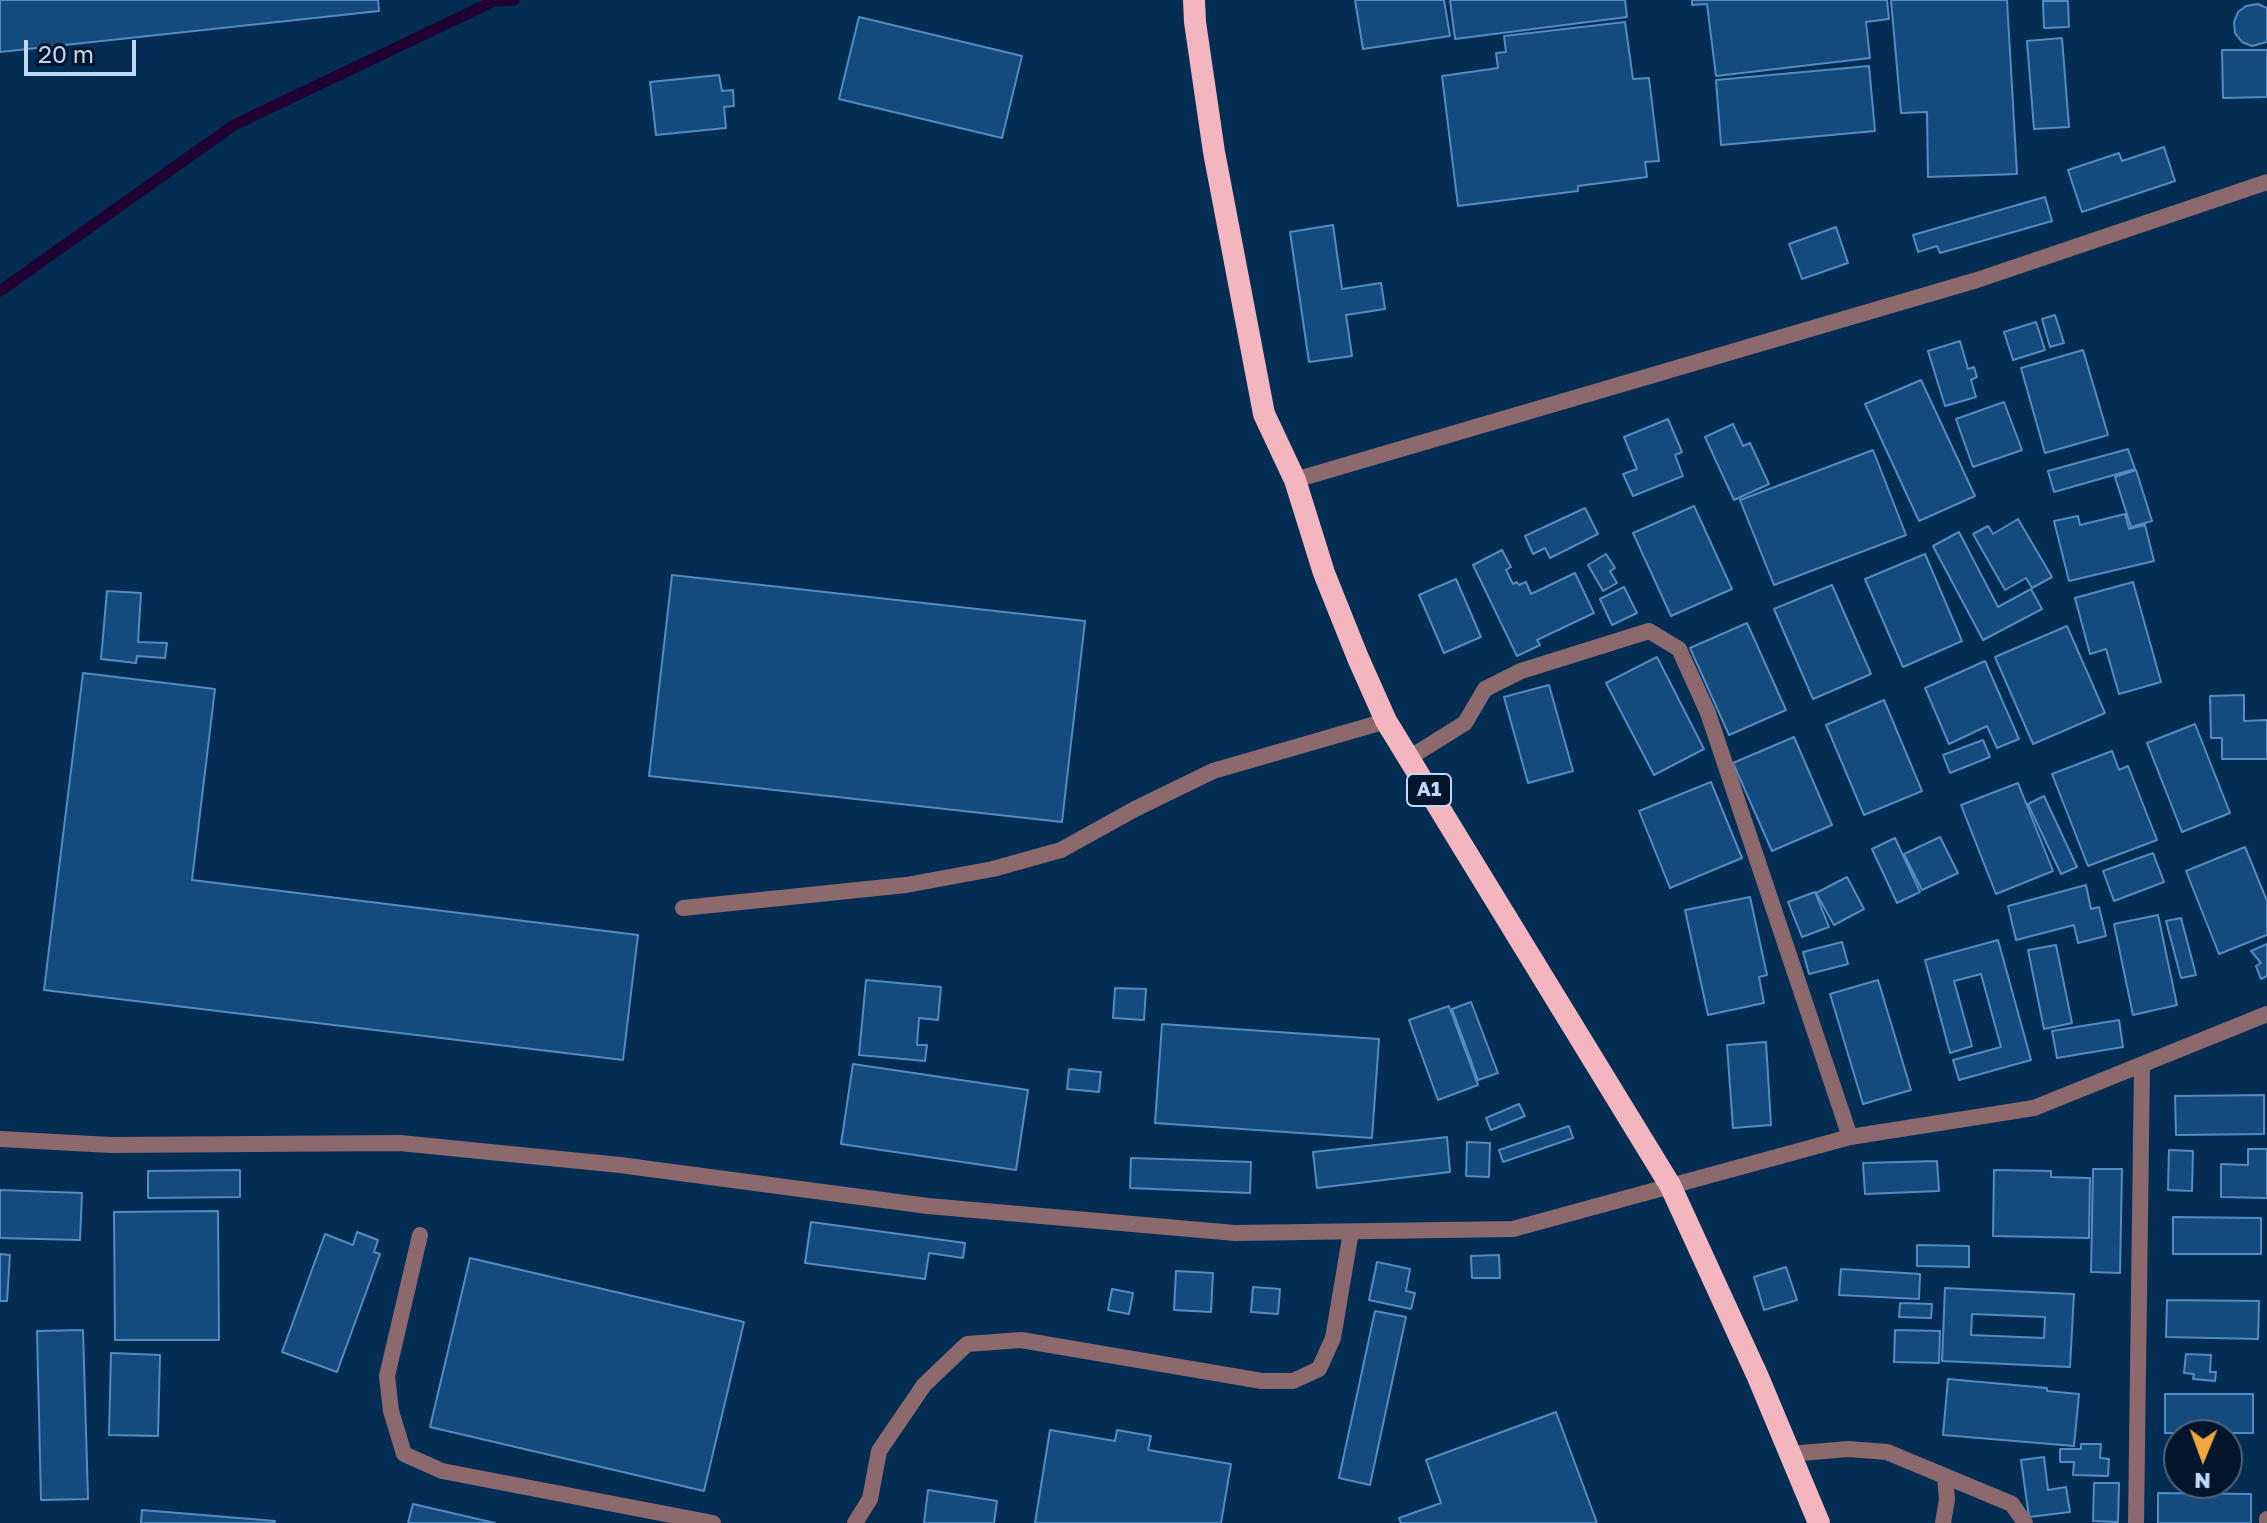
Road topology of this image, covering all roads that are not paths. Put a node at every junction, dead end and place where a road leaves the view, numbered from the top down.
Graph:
1 (1194, 0) edge
2 (2267, 182) edge
3 (1295, 480) junction
4 (1386, 721) junction
5 (1409, 758) junction
6 (683, 908) dead end
7 (2267, 1014) edge
8 (2142, 1065) junction
9 (1850, 1137) junction
10 (0, 1139) edge
11 (1670, 1185) junction
12 (1351, 1232) junction
13 (420, 1235) dead end
14 (1790, 1454) junction
15 (1945, 1477) junction
16 (713, 1523) edge
17 (855, 1523) edge
18 (1819, 1523) edge
19 (1943, 1523) edge
20 (2025, 1523) edge
21 (2136, 1523) edge

1 - 3 highway, A1
2 - 3 street
3 - 4 highway, A1
4 - 5 highway, A1
4 - 6 street
5 - 9 street
5 - 11 highway, A1
7 - 8 street
8 - 9 street
8 - 21 street
9 - 11 street
10 - 12 street
11 - 12 street
11 - 14 highway, A1
12 - 17 street
13 - 16 street
14 - 15 street
14 - 18 highway, A1
15 - 19 street
15 - 20 street

